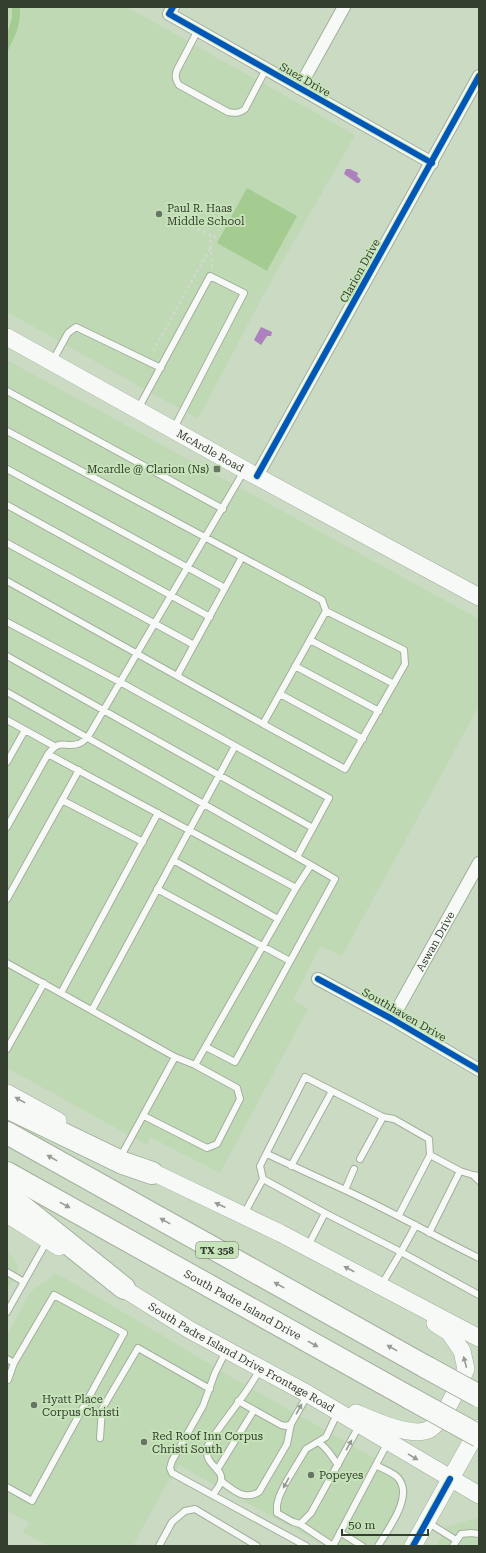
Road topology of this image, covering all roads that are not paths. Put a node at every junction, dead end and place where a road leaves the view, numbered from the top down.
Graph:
1 (344, 7) edge
2 (171, 11) edge
3 (198, 30) junction
4 (266, 69) junction
5 (479, 76) edge
6 (299, 88) junction
7 (432, 163) junction
8 (7, 337) edge
9 (52, 362) junction
10 (161, 368) junction
11 (7, 391) edge
12 (138, 410) junction
13 (173, 430) junction
14 (7, 431) edge
15 (7, 469) edge
16 (251, 473) junction
17 (7, 505) edge
18 (223, 509) junction
19 (205, 538) junction
20 (7, 543) edge
21 (242, 558) junction
22 (188, 567) junction
23 (7, 581) edge
24 (225, 588) junction
25 (172, 596) junction
26 (479, 597) edge
27 (326, 611) junction
28 (210, 617) junction
29 (7, 622) edge
30 (155, 624) junction
31 (310, 640) junction
32 (194, 645) junction
33 (137, 654) junction
34 (7, 656) edge
35 (295, 666) junction
36 (177, 676) junction
37 (120, 682) junction
38 (394, 684) junction
39 (7, 692) edge
40 (280, 694) junction
41 (104, 710) junction
42 (379, 711) junction
43 (7, 720) edge
44 (263, 724) junction
45 (25, 730) junction
46 (87, 738) junction
47 (362, 739) junction
48 (54, 746) junction
49 (235, 746) junction
50 (48, 754) junction
51 (7, 762) edge
52 (79, 770) junction
53 (220, 776) junction
54 (62, 800) junction
55 (204, 803) junction
56 (158, 813) junction
57 (7, 827) edge
58 (313, 828) junction
59 (189, 830) junction
60 (143, 842) junction
61 (297, 857) junction
62 (173, 860) junction
63 (479, 863) edge
64 (311, 865) junction
65 (296, 888) junction
66 (157, 889) junction
67 (7, 899) edge
68 (278, 919) junction
69 (263, 946) junction
70 (290, 961) junction
71 (7, 963) edge
72 (318, 979) dead end
73 (44, 983) junction
74 (61, 993) junction
75 (92, 1010) junction
76 (392, 1019) junction
77 (206, 1047) junction
78 (7, 1049) edge
79 (175, 1057) junction
80 (195, 1066) junction
81 (479, 1070) edge
82 (332, 1091) junction
83 (7, 1093) edge
84 (7, 1107) edge
85 (144, 1116) junction
86 (383, 1117) junction
87 (7, 1133) edge
88 (266, 1154) junction
89 (430, 1155) junction
90 (121, 1156) junction
91 (360, 1159) dead end
92 (291, 1166) junction
93 (354, 1169) dead end
94 (460, 1170) junction
95 (7, 1173) edge
96 (152, 1173) junction
97 (476, 1176) edge
98 (263, 1179) junction
99 (479, 1181) edge
100 (345, 1190) junction
101 (7, 1196) edge
102 (325, 1213) junction
103 (7, 1214) edge
104 (399, 1215) junction
105 (243, 1216) junction
106 (416, 1225) junction
107 (429, 1233) junction
108 (48, 1240) junction
109 (308, 1248) junction
110 (401, 1252) junction
111 (479, 1258) edge
112 (7, 1273) edge
113 (24, 1282) junction
114 (382, 1287) junction
115 (124, 1288) junction
116 (479, 1295) edge
117 (10, 1300) edge
118 (7, 1312) edge
119 (479, 1338) edge
120 (226, 1351) junction
121 (7, 1359) edge
122 (14, 1363) junction
123 (260, 1369) junction
124 (8, 1380) edge
125 (210, 1389) junction
126 (308, 1394) junction
127 (479, 1396) edge
128 (238, 1401) junction
129 (254, 1410) junction
130 (338, 1412) junction
131 (291, 1424) junction
132 (360, 1425) junction
133 (479, 1428) edge
134 (479, 1436) edge
135 (100, 1438) dead end
136 (318, 1442) junction
137 (388, 1442) junction
138 (338, 1465) junction
139 (376, 1465) junction
140 (217, 1470) junction
141 (450, 1479) junction
142 (221, 1481) junction
143 (7, 1487) edge
144 (213, 1495) junction
145 (479, 1495) edge
146 (426, 1522) junction
147 (300, 1524) junction
148 (340, 1532) junction
149 (479, 1534) edge
150 (454, 1543) edge
151 (158, 1546) edge
152 (257, 1546) edge
153 (306, 1546) edge
154 (334, 1546) edge
155 (362, 1546) edge
156 (378, 1546) edge
157 (413, 1546) edge

1 - 6 street
2 - 3 street, Suez Drive
3 - 4 street, Suez Drive
3 - 4 lane
4 - 6 street, Suez Drive
5 - 7 street, Clarion Drive
6 - 7 street, Suez Drive
7 - 16 street, Clarion Drive
8 - 9 main road, McArdle Road
9 - 10 lane
9 - 12 main road, McArdle Road
10 - 12 lane
10 - 13 lane
11 - 18 lane
12 - 13 main road, McArdle Road
13 - 16 main road, McArdle Road
14 - 19 lane
15 - 22 lane
16 - 18 lane
16 - 26 main road, McArdle Road
17 - 25 lane
18 - 19 lane
19 - 21 lane
19 - 22 lane
20 - 30 lane
21 - 24 lane
21 - 27 lane
22 - 24 lane
22 - 25 lane
23 - 33 lane
24 - 28 lane
25 - 28 lane
25 - 30 lane
27 - 31 lane
27 - 38 lane
28 - 32 lane
29 - 37 lane
30 - 32 lane
30 - 33 lane
31 - 35 lane
31 - 38 lane
32 - 36 lane
33 - 36 lane
33 - 37 lane
34 - 41 lane
35 - 40 lane
35 - 42 lane
36 - 44 lane
37 - 41 lane
37 - 49 lane
38 - 42 lane
39 - 46 lane
40 - 44 lane
40 - 47 lane
41 - 46 lane
41 - 53 lane
42 - 47 lane
43 - 45 lane
44 - 47 lane
45 - 48 lane
45 - 51 lane
46 - 48 lane
46 - 55 lane
48 - 50 lane
49 - 53 lane
49 - 58 lane
50 - 52 lane
50 - 57 lane
52 - 54 lane
52 - 56 lane
53 - 55 lane
53 - 58 lane
54 - 60 lane
54 - 67 lane
55 - 59 lane
55 - 61 lane
56 - 59 lane
56 - 60 lane
58 - 61 lane
59 - 62 lane
59 - 65 lane
60 - 74 lane
61 - 64 lane
62 - 66 lane
62 - 68 lane
63 - 76 street, Aswan Drive
64 - 65 lane
64 - 70 lane
65 - 68 lane
66 - 69 lane
66 - 75 lane
68 - 69 lane
69 - 70 lane
69 - 77 lane
70 - 77 lane
71 - 73 lane
72 - 76 street, Southhaven Drive
73 - 74 lane
73 - 78 lane
74 - 75 lane
75 - 79 lane
76 - 81 street, Southhaven Drive
77 - 80 lane
79 - 80 lane
79 - 85 lane
80 - 85 lane
82 - 86 lane
82 - 88 lane
82 - 92 lane
90 -> 83 main road
84 - 96 highway
85 - 90 lane
86 - 89 lane
86 - 91 lane
127 -> 87 highway, TX 358, bridge
88 - 92 lane
88 - 98 lane
89 - 94 lane
89 - 104 lane
90 - 96 main road
92 - 100 lane
93 - 100 lane
94 - 97 lane
94 - 107 lane
95 -> 134 highway, South Padre Island Drive, bridge
105 -> 96 main road
97 - 99 lane
98 - 102 lane
98 - 105 lane
100 - 104 lane
101 - 115 highway
102 - 109 lane
102 - 110 lane
103 - 108 main road, South Padre Island Drive Frontage Road
104 - 106 lane
105 - 109 main road
106 - 107 lane
106 - 110 lane
107 - 111 lane
108 - 113 lane
108 - 115 main road, South Padre Island Drive Frontage Road
114 -> 109 main road
110 - 114 lane
110 - 116 lane
112 - 113 lane
113 - 117 lane
114 - 119 main road
126 -> 114 main road
115 - 120 main road, South Padre Island Drive Frontage Road
117 - 118 lane
120 - 123 main road, South Padre Island Drive Frontage Road
120 - 125 lane
121 - 122 lane
122 - 124 lane
122 - 143 lane
123 - 126 main road, South Padre Island Drive Frontage Road
123 - 128 lane
125 - 135 lane
125 - 144 lane
126 - 130 main road, South Padre Island Drive Frontage Road
131 -> 126 lane
128 - 129 lane
128 - 140 lane
129 - 131 lane
129 - 140 lane
130 - 132 main road, South Padre Island Drive Frontage Road
130 - 136 lane
131 - 142 lane
132 - 137 main road, South Padre Island Drive Frontage Road
138 -> 132 lane
133 - 141 main road
136 - 138 lane
136 -> 147 lane
137 - 139 lane
137 -> 141 main road, South Padre Island Drive Frontage Road
138 - 147 lane
139 - 148 lane
139 - 156 lane
140 - 142 lane
141 - 145 main road, South Padre Island Drive Frontage Road
141 - 146 main road
142 - 144 lane
144 - 153 lane
146 - 150 lane
146 - 157 main road
147 - 154 lane
148 - 154 lane
148 - 155 lane
149 - 150 lane
151 - 152 lane

